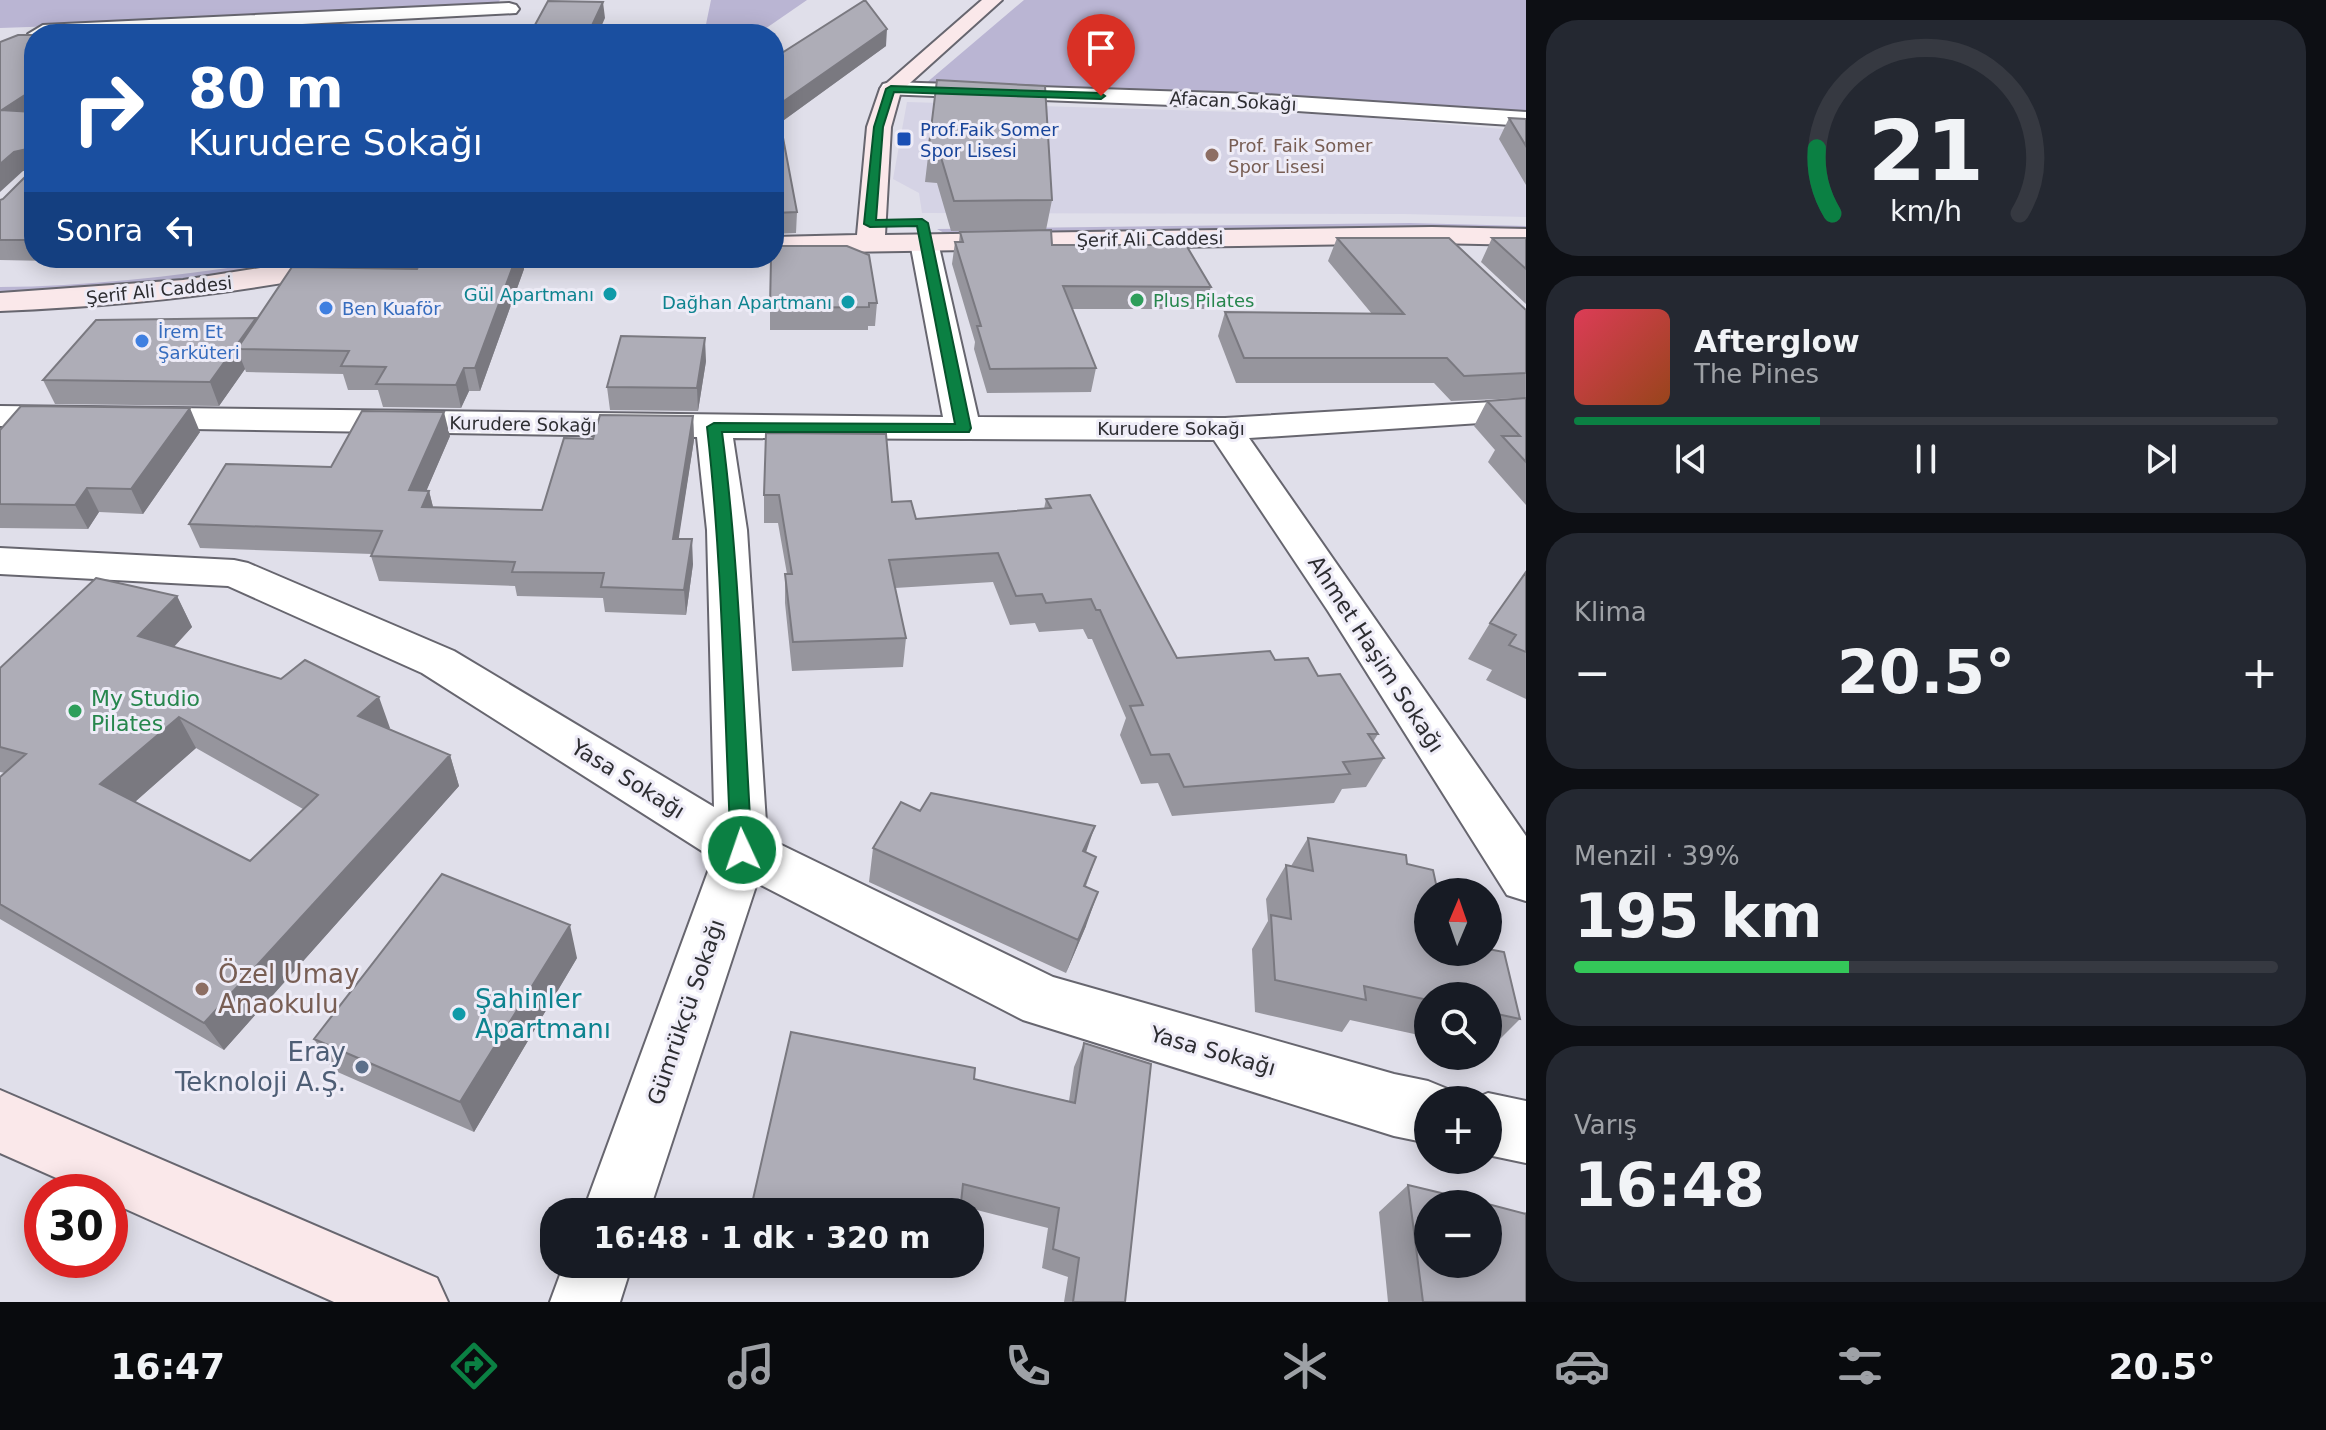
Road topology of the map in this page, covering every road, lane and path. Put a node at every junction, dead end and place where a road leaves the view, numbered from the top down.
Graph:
1 (993, 0) edge
2 (512, 5) edge
3 (169, 24) edge
4 (501, 24) edge
5 (891, 89) junction
6 (1526, 119) edge
7 (1526, 221) edge
8 (784, 226) edge
9 (923, 232) junction
10 (870, 234) junction
11 (1432, 235) junction
12 (1526, 237) edge
13 (784, 244) edge
14 (1463, 265) edge
15 (173, 268) edge
16 (320, 268) edge
17 (0, 281) edge
18 (0, 302) edge
19 (1526, 410) edge
20 (0, 416) edge
21 (714, 427) junction
22 (963, 428) junction
23 (1225, 429) junction
24 (0, 561) edge
25 (742, 850) junction
26 (1526, 879) edge
27 (1414, 1109) edge
28 (0, 1121) edge
29 (1502, 1127) edge
30 (1526, 1132) edge
31 (621, 1198) edge
32 (593, 1278) edge
33 (413, 1302) edge
34 (585, 1302) edge

1 - 5 street
2 - 3 street
2 - 4 street
5 - 6 street, Afacan Sokağı
5 - 10 street
7 - 9 street, Şerif Ali Caddesi
8 - 10 street, Şerif Ali Caddesi
9 - 10 street, Şerif Ali Caddesi
9 - 11 street, Şerif Ali Caddesi
9 - 22 street
10 - 13 street, Şerif Ali Caddesi
11 - 12 street, Şerif Ali Caddesi
11 - 14 street
15 - 17 street, Şerif Ali Caddesi
16 - 18 street, Şerif Ali Caddesi
19 - 23 street, Kurudere Sokağı
20 - 21 street, Kurudere Sokağı
21 - 22 street, Kurudere Sokağı
21 - 25 street, Gümrükçü Sokağı
22 - 23 street, Kurudere Sokağı
23 - 26 street, Ahmet Haşim Sokağı
24 - 25 street, Yasa Sokağı
25 - 27 street, Yasa Sokağı
25 - 31 street, Gümrükçü Sokağı
28 - 33 street
29 - 30 street
32 - 34 street

